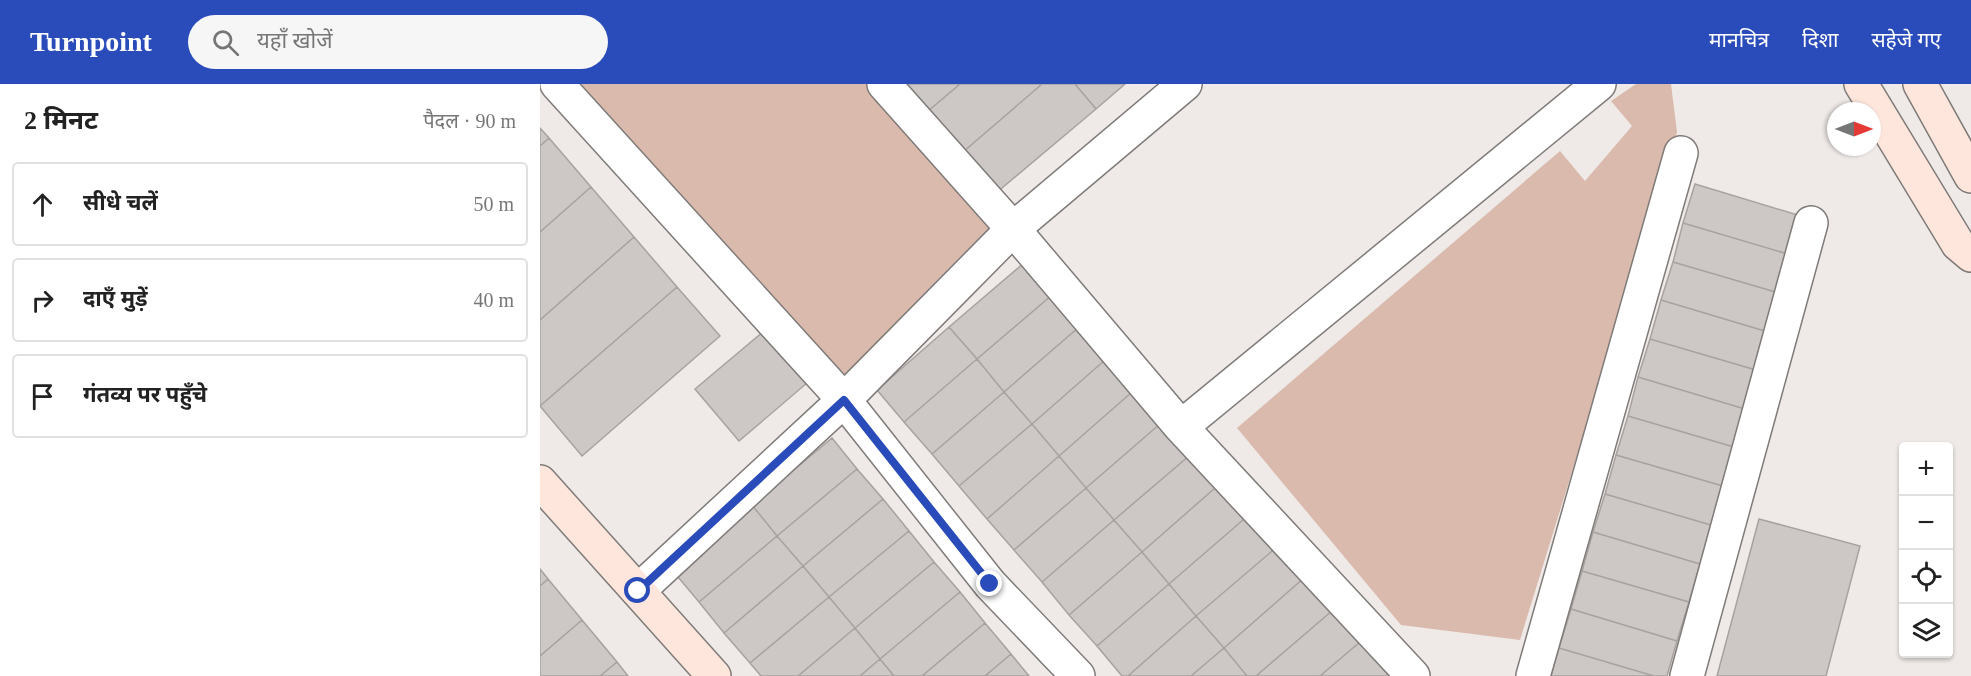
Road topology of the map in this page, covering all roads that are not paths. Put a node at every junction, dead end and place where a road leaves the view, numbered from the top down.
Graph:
1 (556, 84) edge
2 (884, 84) edge
3 (1185, 84) edge
4 (1599, 84) edge
5 (1861, 84) edge
6 (1920, 84) edge
7 (1681, 153) dead end
8 (1971, 176) edge
9 (1811, 223) dead end
10 (1013, 229) junction
11 (1971, 255) edge
12 (844, 400) junction
13 (1181, 427) junction
14 (540, 482) edge
15 (638, 591) junction
16 (714, 676) edge
17 (1078, 676) edge
18 (1413, 676) edge
19 (1533, 676) edge
20 (1687, 676) edge

1 - 12 street
2 - 10 street
3 - 10 street
4 - 13 street
5 - 11 main road
6 - 8 main road
7 - 19 street
9 - 20 street
10 - 12 street
10 - 13 street
12 - 15 street
12 - 17 street
13 - 18 street
14 - 15 main road
15 - 16 main road

